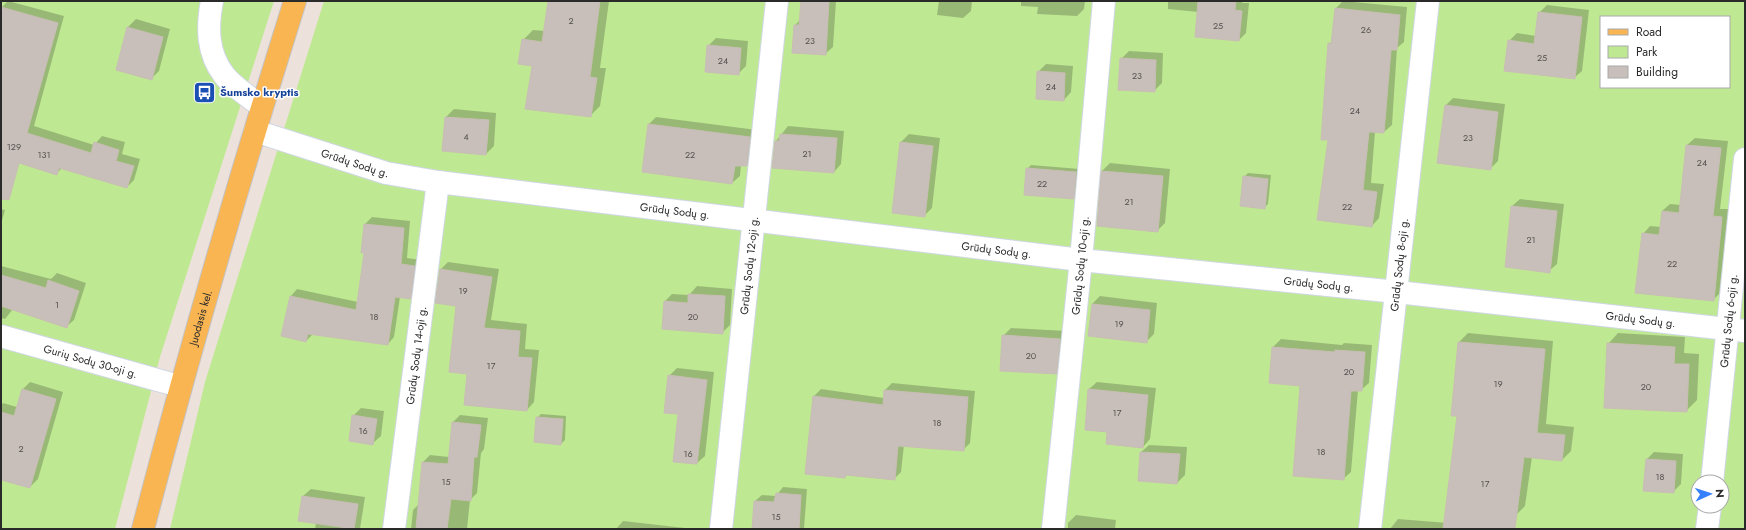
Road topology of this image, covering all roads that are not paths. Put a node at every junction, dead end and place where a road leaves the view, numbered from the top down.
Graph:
1 (212, 1) edge
2 (295, 1) edge
3 (777, 1) edge
4 (1104, 1) edge
5 (1428, 1) edge
6 (262, 108) junction
7 (255, 131) junction
8 (1745, 159) edge
9 (438, 182) junction
10 (753, 221) junction
11 (1081, 260) junction
12 (1397, 292) junction
13 (1736, 330) edge
14 (1, 336) edge
15 (180, 386) junction
16 (1713, 474) edge
17 (1709, 514) edge
18 (143, 529) edge
19 (394, 529) edge
20 (721, 529) edge
21 (1053, 529) edge
22 (1370, 529) edge
23 (1707, 529) edge

1 - 6 street
2 - 6 main road, Juodasis kel.
3 - 10 street, Grūdų Sodų 12-oji g.
4 - 11 street, Grūdų Sodų 10-oji g.
5 - 12 street, Grūdų Sodų 8-oji g.
6 - 7 main road, Juodasis kel.
7 - 9 street, Grūdų Sodų g.
7 - 15 main road, Juodasis kel.
8 - 13 street, Grūdų Sodų 6-oji g.
9 - 10 street, Grūdų Sodų g.
9 - 19 street, Grūdų Sodų 14-oji g.
10 - 11 street, Grūdų Sodų g.
10 - 20 street, Grūdų Sodų 12-oji g.
11 - 12 street, Grūdų Sodų g.
11 - 21 street, Grūdų Sodų 10-oji g.
12 - 13 street, Grūdų Sodų g.
12 - 22 street, Grūdų Sodų 8-oji g.
13 - 16 street, Grūdų Sodų 6-oji g.
14 - 15 street, Gurių Sodų 30-oji g.
15 - 18 main road, Juodasis kel.
17 - 23 street

